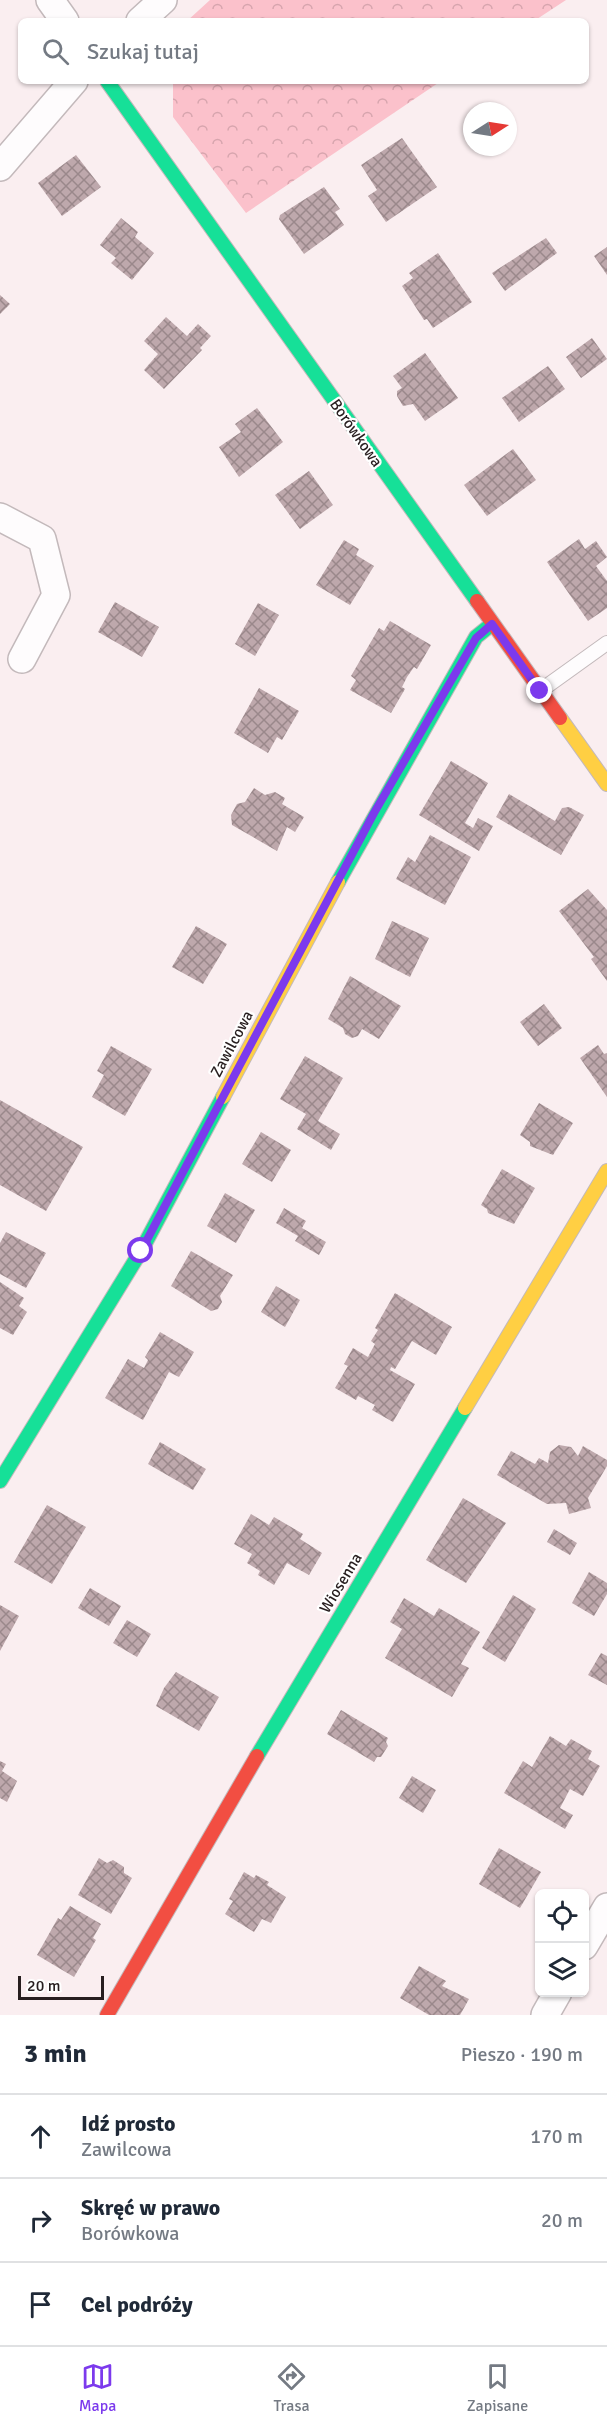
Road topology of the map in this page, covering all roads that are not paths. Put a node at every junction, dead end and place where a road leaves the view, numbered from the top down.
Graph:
1 (50, 0) edge
2 (163, 0) edge
3 (63, 18) edge
4 (143, 18) edge
5 (71, 84) edge
6 (109, 84) edge
7 (0, 167) edge
8 (0, 517) edge
9 (492, 624) junction
10 (607, 643) edge
11 (22, 659) dead end
12 (540, 691) junction
13 (607, 784) edge
14 (607, 1171) edge
15 (0, 1481) edge
16 (607, 1907) edge
17 (587, 1943) edge
18 (555, 1997) edge
19 (107, 2015) edge
20 (545, 2015) edge

1 - 3 street
2 - 4 street
5 - 7 street
6 - 9 street, Borówkowa
8 - 11 street
9 - 12 street, Borówkowa
9 - 15 street, Zawilcowa
10 - 12 lane
12 - 13 street, Borówkowa
14 - 19 street, Wiosenna
16 - 17 street
18 - 20 street

